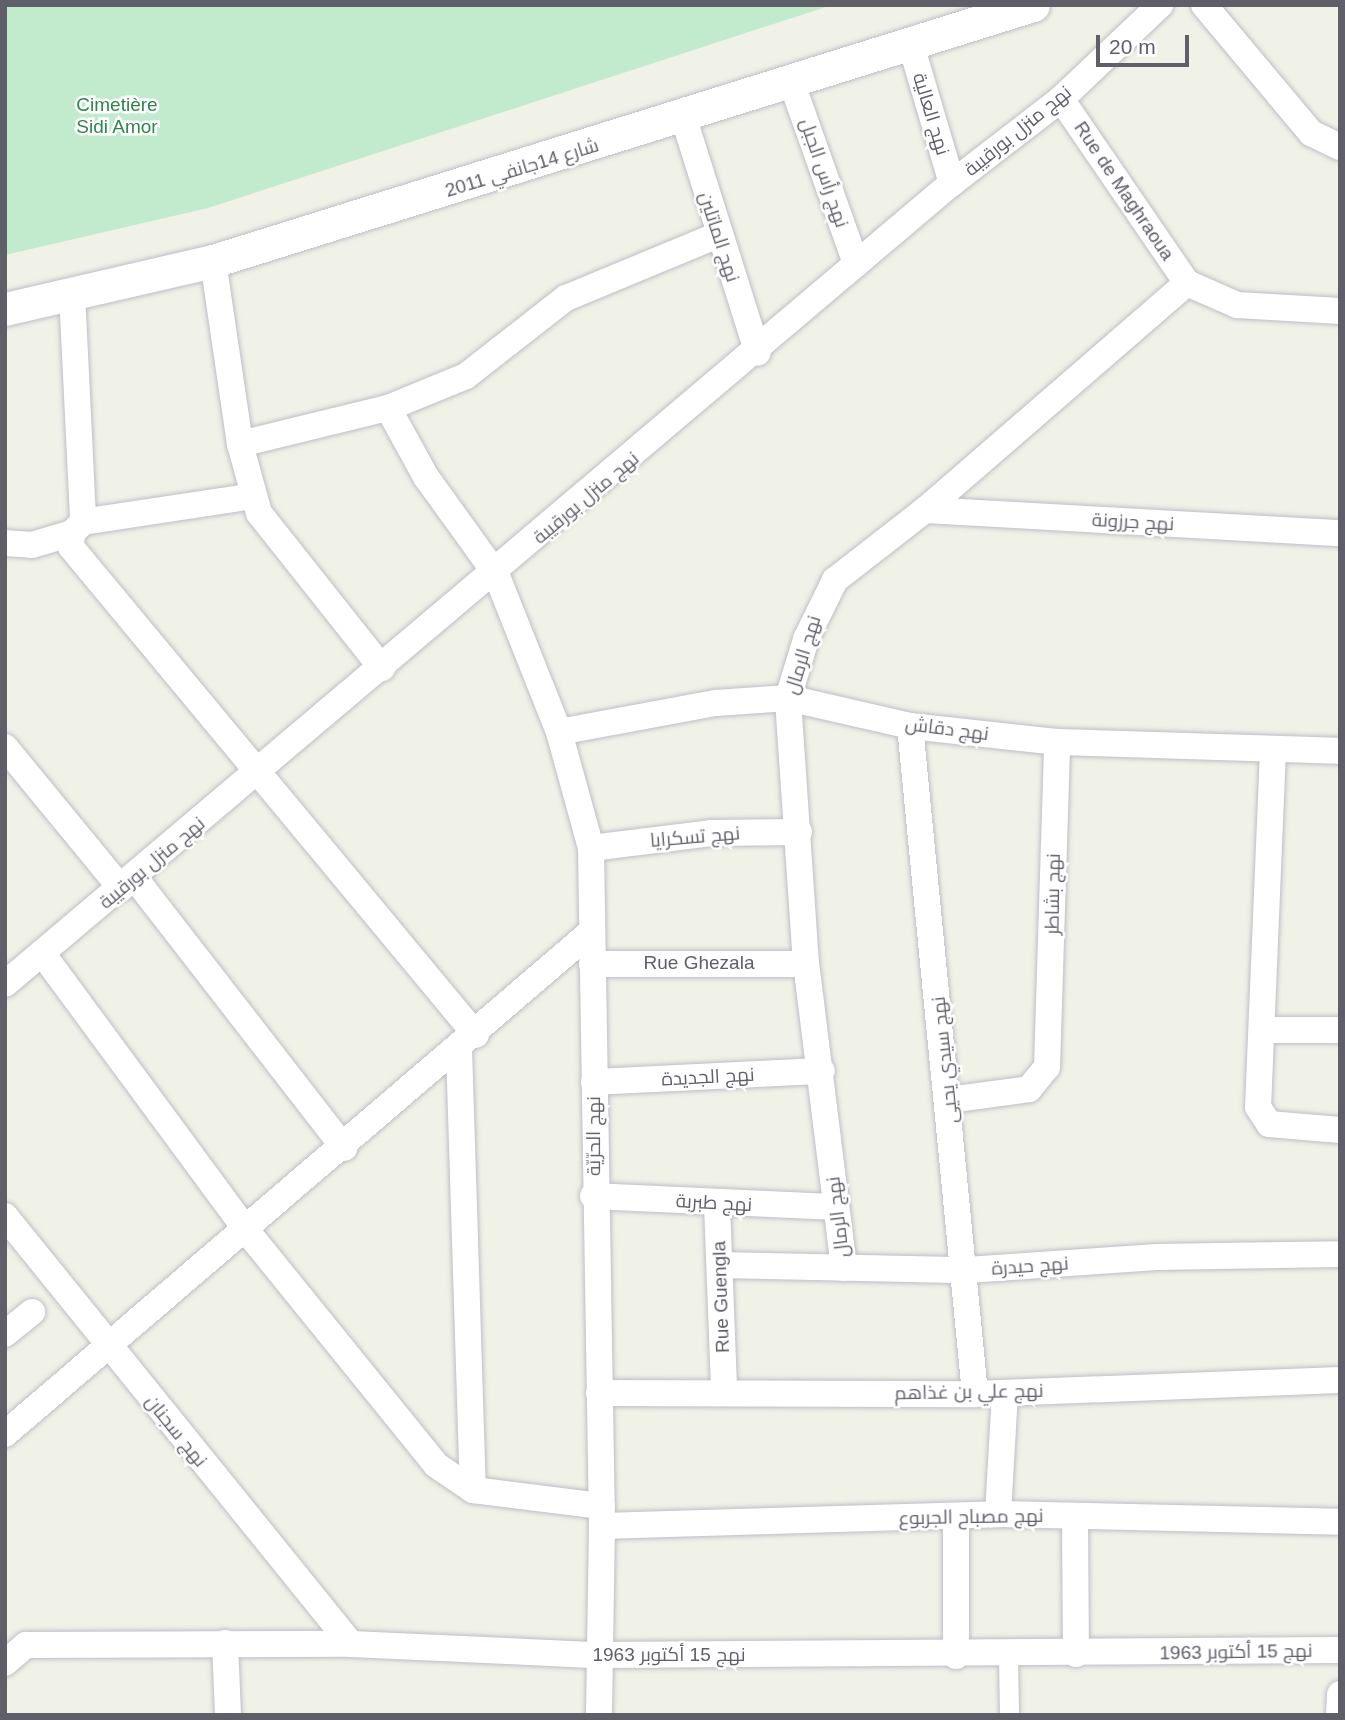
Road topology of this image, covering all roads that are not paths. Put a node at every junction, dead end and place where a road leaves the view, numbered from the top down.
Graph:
1 (1033, 5) edge
2 (1160, 5) edge
3 (1204, 5) edge
4 (911, 45) junction
5 (792, 81) junction
6 (1061, 99) junction
7 (684, 119) junction
8 (1340, 147) edge
9 (953, 183) junction
10 (716, 236) junction
11 (213, 261) junction
12 (856, 264) junction
13 (1187, 282) junction
14 (72, 293) junction
15 (5, 309) edge
16 (1340, 311) edge
17 (758, 353) junction
18 (388, 408) junction
19 (240, 444) junction
20 (254, 496) junction
21 (925, 510) junction
22 (78, 528) junction
23 (1340, 533) edge
24 (5, 543) edge
25 (496, 574) junction
26 (382, 668) junction
27 (788, 698) junction
28 (910, 726) junction
29 (559, 732) junction
30 (1057, 742) junction
31 (5, 747) edge
32 (1273, 750) junction
33 (1340, 751) edge
34 (258, 776) junction
35 (799, 832) junction
36 (591, 848) junction
37 (127, 882) junction
38 (591, 932) junction
39 (42, 953) junction
40 (592, 964) junction
41 (806, 964) junction
42 (5, 984) edge
43 (1264, 1030) junction
44 (1340, 1030) edge
45 (467, 1042) junction
46 (822, 1071) junction
47 (594, 1082) junction
48 (949, 1100) junction
49 (1340, 1130) edge
50 (344, 1148) junction
51 (593, 1196) junction
52 (717, 1205) junction
53 (836, 1207) junction
54 (5, 1216) edge
55 (246, 1230) junction
56 (1340, 1254) edge
57 (720, 1265) junction
58 (844, 1268) junction
59 (967, 1270) junction
60 (32, 1312) dead end
61 (5, 1334) edge
62 (107, 1346) junction
63 (1340, 1380) edge
64 (724, 1390) junction
65 (599, 1393) junction
66 (1005, 1393) junction
67 (975, 1394) junction
68 (5, 1434) edge
69 (473, 1490) junction
70 (998, 1514) junction
71 (602, 1516) junction
72 (956, 1516) junction
73 (1076, 1516) junction
74 (1340, 1522) edge
75 (225, 1643) junction
76 (351, 1644) junction
77 (1340, 1650) edge
78 (1076, 1654) junction
79 (597, 1655) junction
80 (956, 1656) junction
81 (1007, 1656) junction
82 (5, 1664) edge
83 (1340, 1694) edge
84 (228, 1715) edge
85 (598, 1715) edge
86 (1009, 1715) edge
87 (1339, 1715) edge

1 - 4 street, شارع 14جانفي 2011
2 - 6 street, نهج منزل بورقيبة
3 - 8 street
4 - 5 street, شارع 14جانفي 2011
4 - 9 street, نهج العالية
5 - 7 street, شارع 14جانفي 2011
5 - 12 street, نهج رأس الجبل
6 - 9 street, نهج منزل بورقيبة
6 - 13 street, Rue de Maghraoua
7 - 10 street, نهج الماتلين
7 - 11 street, شارع 14جانفي 2011
9 - 12 street, نهج منزل بورقيبة
10 - 17 street, نهج الماتلين
10 - 18 street
11 - 14 street, شارع 14جانفي 2011
11 - 19 street
12 - 17 street, نهج منزل بورقيبة
13 - 16 street
13 - 21 street, نهج الرمال
14 - 15 street, شارع 14جانفي 2011
14 - 22 street
17 - 25 street, نهج منزل بورقيبة
18 - 19 street
18 - 25 street, نهج الحرّيّة
19 - 20 street
20 - 22 street
20 - 26 street
21 - 23 street, نهج جرزونة
21 - 27 street, نهج الرمال
22 - 24 street
22 - 34 street
25 - 26 street, نهج منزل بورقيبة
25 - 29 street, نهج الحرّيّة
26 - 34 street, نهج منزل بورقيبة
27 - 28 street, نهج دقاش
27 - 29 street, نهج دقاش
27 - 35 street, نهج الرمال
28 - 30 street, نهج دقاش
28 - 48 street, نهج سيدي يحيى
29 - 36 street, نهج الحرّيّة
30 - 32 street, نهج دقاش
30 - 48 street, نهج بشاطر
31 - 37 street
32 - 33 street, نهج دقاش
32 - 43 street
34 - 37 street, نهج منزل بورقيبة
34 - 45 street
35 - 36 street, نهج تسكرايا
35 - 41 street, نهج الرمال
36 - 38 street, نهج الحرّيّة
37 - 39 street, نهج منزل بورقيبة
37 - 50 street
38 - 40 street, نهج الحرّيّة
38 - 45 street
39 - 42 street, نهج منزل بورقيبة
39 - 55 street
40 - 41 street, Rue Ghezala
40 - 47 street, نهج الحرّيّة
41 - 46 street, نهج الرمال
43 - 44 street
43 - 49 street
45 - 50 street
45 - 69 street
46 - 47 street, نهج الجديدة
46 - 53 street, نهج الرمال
47 - 51 street, نهج الحرّيّة
48 - 59 street, نهج سيدي يحيى
50 - 55 street
51 - 52 street, نهج طبربة
51 - 65 street, نهج الحرّيّة
52 - 53 street, نهج طبربة
52 - 57 street, Rue Guengla
53 - 58 street, نهج الرمال
54 - 62 street, نهج سجنان
55 - 62 street
55 - 69 street
56 - 59 street, نهج حيدرة
57 - 58 street, نهج حيدرة
57 - 64 street, Rue Guengla
58 - 59 street, نهج حيدرة
59 - 67 street, نهج سيدي يحيى
60 - 61 street
62 - 68 street
62 - 76 street, نهج سجنان
63 - 66 street, نهج علي بن غذاهم
64 - 65 street, نهج علي بن غذاهم
64 - 67 street, نهج علي بن غذاهم
65 - 71 street, نهج الحرّيّة
66 - 67 street, نهج علي بن غذاهم
66 - 70 street
69 - 71 street, نهج مصباح الجربوع
70 - 72 street, نهج مصباح الجربوع
70 - 73 street, نهج مصباح الجربوع
71 - 72 street, نهج مصباح الجربوع
71 - 79 street, نهج الحرّيّة
72 - 80 street
73 - 74 street, نهج مصباح الجربوع
73 - 78 street
75 - 76 street, نهج 15 أكتوبر 1963
75 - 82 street, نهج 15 أكتوبر 1963
75 - 84 street
76 - 79 street, نهج 15 أكتوبر 1963
77 - 78 street, نهج 15 أكتوبر 1963
78 - 81 street, نهج 15 أكتوبر 1963
79 - 80 street, نهج 15 أكتوبر 1963
79 - 85 street, نهج الحرّيّة
80 - 81 street, نهج 15 أكتوبر 1963
81 - 86 street
83 - 87 street

